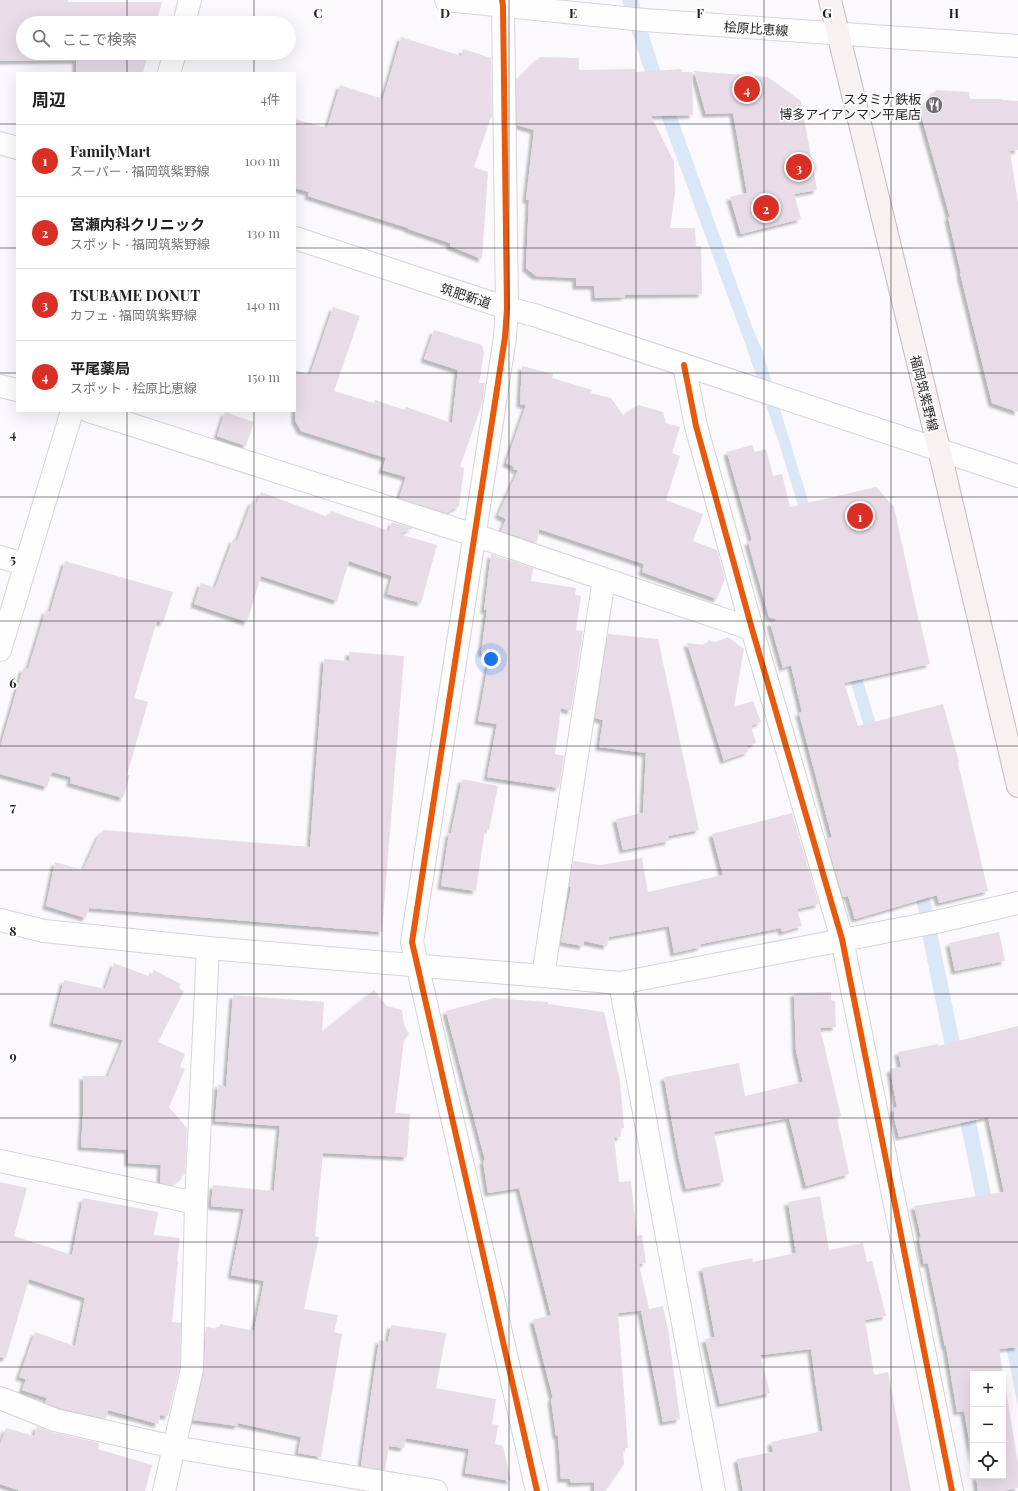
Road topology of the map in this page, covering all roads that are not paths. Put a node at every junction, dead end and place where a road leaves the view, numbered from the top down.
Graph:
1 (190, 0) edge
2 (446, 0) edge
3 (830, 0) edge
4 (503, 3) edge
5 (186, 16) edge
6 (839, 34) junction
7 (1018, 46) edge
8 (173, 60) edge
9 (169, 72) edge
10 (0, 143) edge
11 (16, 148) edge
12 (296, 238) edge
13 (507, 308) junction
14 (684, 365) junction
15 (0, 386) edge
16 (16, 390) edge
17 (72, 412) edge
18 (92, 412) edge
19 (938, 449) junction
20 (1018, 476) edge
21 (474, 535) junction
22 (0, 558) edge
23 (25, 564) junction
24 (604, 579) junction
25 (752, 629) junction
26 (0, 650) edge
27 (1018, 786) edge
28 (1018, 903) edge
29 (0, 920) edge
30 (842, 939) junction
31 (208, 948) junction
32 (417, 966) junction
33 (543, 976) junction
34 (620, 983) junction
35 (0, 1161) edge
36 (196, 1203) junction
37 (0, 1398) edge
38 (174, 1448) junction
39 (164, 1491) edge
40 (436, 1491) edge
41 (537, 1491) edge
42 (714, 1491) edge
43 (952, 1491) edge

1 - 5 street
2 - 4 street, 桧原比恵線
3 - 6 main road, 福岡筑紫野線
4 - 6 street, 桧原比恵線
4 - 13 street
6 - 7 street, 桧原比恵線
6 - 19 main road, 福岡筑紫野線
8 - 9 street
10 - 11 street
12 - 13 street, 筑肥新道
13 - 14 street, 筑肥新道
13 - 21 street
14 - 19 street, 筑肥新道
14 - 25 street
15 - 16 street
17 - 23 street
18 - 21 street
19 - 20 street, 筑肥新道
19 - 27 main road, 福岡筑紫野線
21 - 24 street
21 - 32 street
22 - 23 street
23 - 26 street
24 - 25 street
24 - 33 street
25 - 30 street
28 - 30 street
29 - 31 street
30 - 34 street
30 - 43 street
31 - 32 street
31 - 36 street
32 - 33 street
32 - 41 street
33 - 34 street
34 - 42 street
35 - 36 street
36 - 38 street
37 - 38 street
38 - 39 street
38 - 40 street

